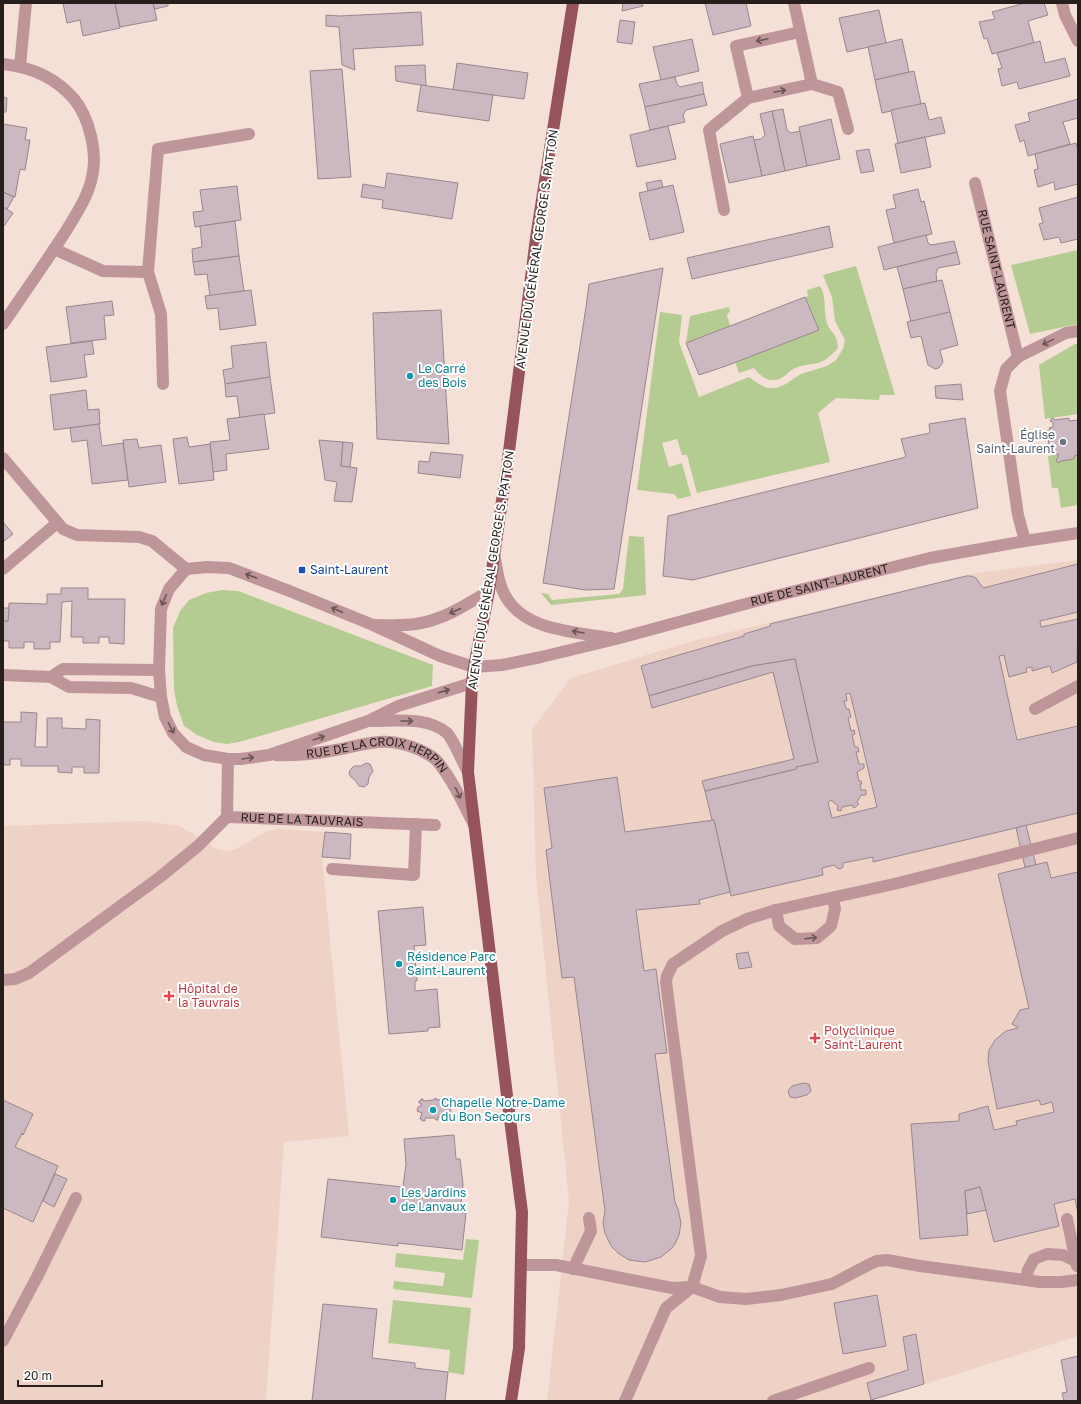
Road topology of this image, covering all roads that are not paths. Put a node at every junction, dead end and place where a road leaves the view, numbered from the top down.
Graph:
1 (26, 3) edge
2 (573, 3) edge
3 (794, 3) edge
4 (1062, 3) edge
5 (800, 32) junction
6 (1078, 41) edge
7 (3, 64) edge
8 (20, 66) junction
9 (812, 84) junction
10 (748, 98) junction
11 (848, 129) dead end
12 (249, 134) dead end
13 (975, 183) dead end
14 (724, 210) dead end
15 (54, 249) junction
16 (148, 272) junction
17 (3, 324) edge
18 (1078, 331) edge
19 (1018, 357) junction
20 (162, 384) dead end
21 (3, 458) edge
22 (58, 523) junction
23 (1078, 533) edge
24 (1025, 541) junction
25 (494, 554) junction
26 (3, 569) edge
27 (186, 569) junction
28 (488, 591) junction
29 (373, 625) junction
30 (616, 639) junction
31 (474, 667) junction
32 (159, 670) junction
33 (3, 675) edge
34 (51, 677) junction
35 (472, 683) junction
36 (1078, 686) edge
37 (161, 697) junction
38 (1035, 709) dead end
39 (368, 721) junction
40 (269, 755) junction
41 (228, 760) junction
42 (468, 772) junction
43 (227, 817) junction
44 (416, 824) junction
45 (435, 825) dead end
46 (474, 826) junction
47 (1078, 838) edge
48 (332, 869) dead end
49 (833, 898) junction
50 (776, 910) junction
51 (3, 980) edge
52 (76, 1198) dead end
53 (590, 1218) dead end
54 (1067, 1219) dead end
55 (521, 1265) junction
56 (1077, 1266) edge
57 (573, 1269) junction
58 (1026, 1280) junction
59 (1078, 1280) edge
60 (692, 1287) junction
61 (3, 1341) edge
62 (869, 1368) dead end
63 (511, 1401) edge
64 (625, 1401) edge
65 (773, 1401) edge

1 - 8 street
2 - 25 main road, AVENUE DU GÉNÉRAL GEORGE S. PATTON
3 - 5 street
4 - 6 street
5 - 9 street
5 -> 10 street
7 - 8 street
8 - 15 street
10 -> 9 street
9 - 11 street
10 - 14 street
12 - 16 street
13 - 19 street, RUE SAINT-LAURENT
15 - 16 street
15 - 17 street
16 - 20 street
18 -> 19 street
19 - 24 street
21 - 22 street
22 - 26 street
22 - 27 street
23 - 24 street, RUE DE SAINT-LAURENT
24 - 30 street, RUE DE SAINT-LAURENT
25 - 28 main road, AVENUE DU GÉNÉRAL GEORGE S. PATTON
30 -> 25 street, RUE DE SAINT-LAURENT
29 -> 27 street
27 -> 32 street, RUE DE LA CROIX HERPIN
28 -> 29 street
28 - 31 main road, AVENUE DU GÉNÉRAL GEORGE S. PATTON
29 - 31 street
30 - 31 street, RUE DE SAINT-LAURENT
31 - 35 main road, AVENUE DU GÉNÉRAL GEORGE S. PATTON
32 - 34 street
32 - 37 street, RUE DE LA CROIX HERPIN
33 - 34 street
34 - 37 street
39 -> 35 street, RUE DE LA CROIX HERPIN
35 - 42 main road, AVENUE DU GÉNÉRAL GEORGE S. PATTON
36 - 38 street
37 -> 41 street, RUE DE LA CROIX HERPIN
40 -> 39 street, RUE DE LA CROIX HERPIN
39 -> 42 street, RUE DE LA CROIX HERPIN
41 -> 40 street, RUE DE LA CROIX HERPIN
40 -> 46 street, RUE DE LA CROIX HERPIN
41 - 43 street, RUE DE LA TAUVRAIS
42 - 46 main road, AVENUE DU GÉNÉRAL GEORGE S. PATTON
43 - 44 street, RUE DE LA TAUVRAIS
43 - 51 street
44 - 45 street, RUE DE LA TAUVRAIS
44 - 48 street
46 - 55 main road, AVENUE DU GÉNÉRAL GEORGE S. PATTON
47 - 49 street
49 - 50 street
50 -> 49 street
50 - 60 street
52 - 61 street
53 - 57 street
54 - 56 street
55 - 57 street
55 - 63 main road, AVENUE DU GÉNÉRAL GEORGE S. PATTON
56 - 58 street
57 - 60 street
58 - 59 street
58 - 60 street
60 - 64 street
62 - 65 street

